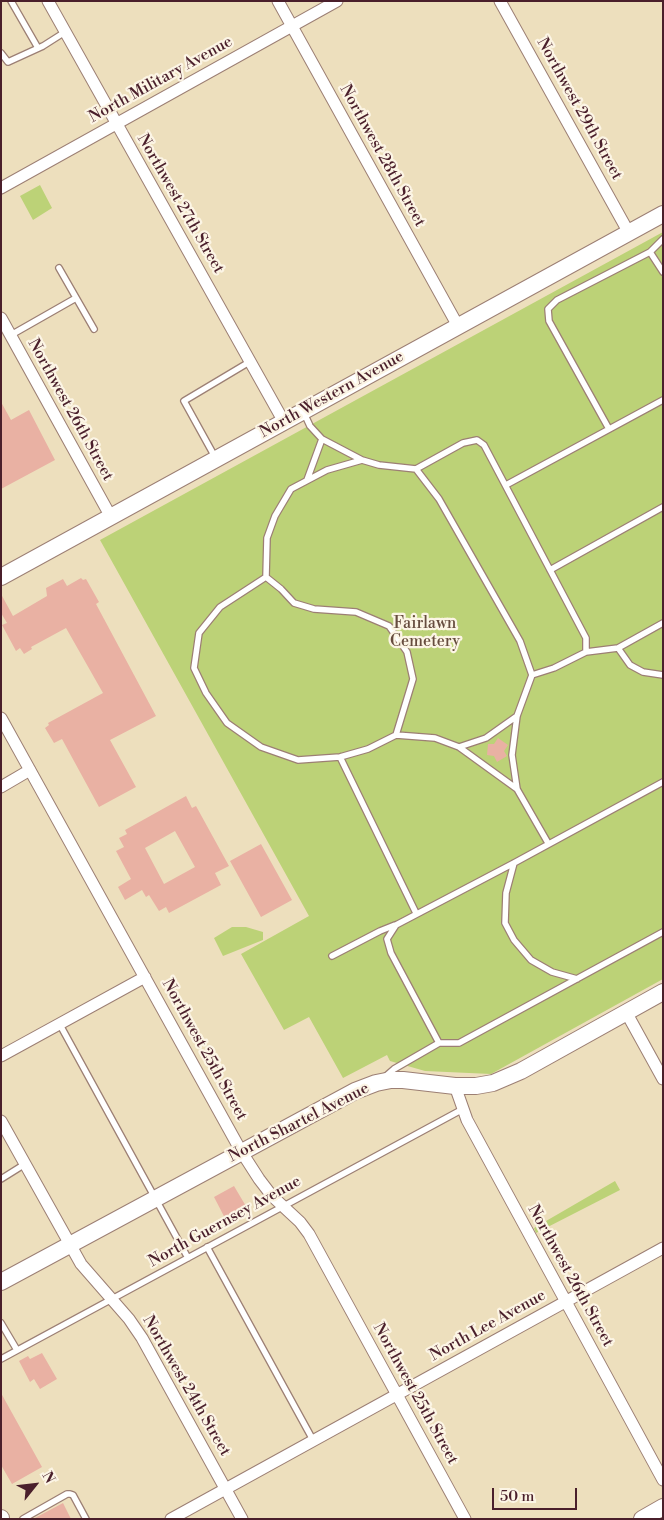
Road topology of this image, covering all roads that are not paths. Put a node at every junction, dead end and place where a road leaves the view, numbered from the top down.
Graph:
1 (10, 1) edge
2 (48, 1) edge
3 (278, 1) edge
4 (337, 1) edge
5 (500, 1) edge
6 (292, 26) junction
7 (65, 32) junction
8 (38, 48) junction
9 (1, 53) edge
10 (116, 124) junction
11 (1, 188) edge
12 (663, 214) edge
13 (628, 233) junction
14 (663, 239) edge
15 (650, 252) junction
16 (59, 268) dead end
17 (663, 272) edge
18 (76, 298) junction
19 (1, 318) edge
20 (458, 326) junction
21 (94, 330) dead end
22 (11, 335) junction
23 (250, 361) junction
24 (663, 400) edge
25 (303, 411) junction
26 (284, 422) junction
27 (609, 429) junction
28 (322, 439) junction
29 (216, 459) junction
30 (362, 460) junction
31 (416, 469) junction
32 (307, 480) junction
33 (506, 485) junction
34 (663, 507) edge
35 (111, 516) junction
36 (550, 570) junction
37 (1, 577) edge
38 (266, 577) junction
39 (663, 623) edge
40 (618, 648) junction
41 (586, 652) junction
42 (532, 675) junction
43 (663, 675) edge
44 (517, 716) junction
45 (1, 718) edge
46 (396, 735) junction
47 (459, 747) junction
48 (340, 757) junction
49 (30, 770) junction
50 (663, 782) edge
51 (1, 786) edge
52 (517, 789) junction
53 (548, 843) junction
54 (514, 863) junction
55 (416, 914) junction
56 (396, 925) junction
57 (663, 932) edge
58 (332, 956) dead end
59 (145, 977) junction
60 (577, 979) junction
61 (663, 992) edge
62 (626, 1012) junction
63 (59, 1023) junction
64 (439, 1043) junction
65 (1, 1056) edge
66 (663, 1079) edge
67 (376, 1084) junction
68 (456, 1086) junction
69 (463, 1109) junction
70 (1, 1121) edge
71 (241, 1151) junction
72 (25, 1164) junction
73 (1, 1180) edge
74 (156, 1198) junction
75 (283, 1206) junction
76 (70, 1244) junction
77 (207, 1247) junction
78 (663, 1248) edge
79 (188, 1258) junction
80 (1, 1282) edge
81 (112, 1300) junction
82 (565, 1302) junction
83 (1, 1323) edge
84 (17, 1350) junction
85 (1, 1359) edge
86 (397, 1394) junction
87 (314, 1440) junction
88 (663, 1480) edge
89 (225, 1489) junction
90 (663, 1507) edge
91 (23, 1519) edge
92 (86, 1519) edge
93 (171, 1519) edge
94 (242, 1519) edge
95 (465, 1519) edge
96 (642, 1519) edge

1 - 8 lane
2 - 7 street, Northwest 27th Street
3 - 6 street, Northwest 28th Street
4 - 6 street, North Military Avenue
5 - 13 street, Northwest 29th Street
6 - 10 street, North Military Avenue
6 - 20 street, Northwest 28th Street
7 - 8 lane
7 - 10 street, Northwest 27th Street
8 - 9 lane
10 - 11 street, North Military Avenue
10 - 23 street, Northwest 27th Street
12 - 13 street, North Western Avenue
13 - 20 street, North Western Avenue
14 - 15 lane
15 - 17 lane
15 - 27 lane
16 - 18 lane
18 - 21 lane
18 - 22 lane
19 - 22 street, Northwest 26th Street
20 - 25 street, North Western Avenue
22 - 35 street, Northwest 26th Street
23 - 26 street, Northwest 27th Street
23 - 29 lane
24 - 27 lane
25 - 26 street, North Western Avenue
25 - 28 lane
26 - 29 street, North Western Avenue
27 - 33 lane
28 - 30 lane
28 - 32 lane
29 - 35 street, North Western Avenue
30 - 31 lane
30 - 32 lane
31 - 33 lane
31 - 42 lane
32 - 38 lane
33 - 36 lane
34 - 36 lane
35 - 37 street, North Western Avenue
36 - 41 lane
38 - 46 lane
38 - 48 lane
39 - 40 lane
40 - 41 lane
40 - 43 lane
41 - 42 lane
42 - 44 lane
44 - 47 lane
44 - 52 lane
45 - 49 street, Northwest 25th Street
46 - 47 lane
46 - 48 lane
47 - 52 lane
48 - 55 lane
49 - 51 street
49 - 59 street, Northwest 25th Street
50 - 53 lane
52 - 53 lane
53 - 54 lane
54 - 55 lane
54 - 60 lane
55 - 56 lane
56 - 58 lane
56 - 64 lane
57 - 60 lane
59 - 63 street
59 - 71 street, Northwest 25th Street
60 - 64 lane
61 - 62 street, North Shartel Avenue
62 - 66 street
62 - 68 street, North Shartel Avenue
63 - 65 street
63 - 74 lane
64 - 67 lane
67 - 68 street, North Shartel Avenue
67 - 71 street, North Shartel Avenue
68 - 69 street, Northwest 26th Street
69 - 75 lane, North Guernsey Avenue
69 - 82 street, Northwest 26th Street
70 - 72 street, Northwest 24th Street
71 - 74 street, North Shartel Avenue
71 - 75 street, Northwest 25th Street
72 - 73 lane
72 - 76 street, Northwest 24th Street
74 - 76 street, North Shartel Avenue
74 - 79 lane
75 - 77 lane, North Guernsey Avenue
75 - 86 street, Northwest 25th Street
76 - 80 street, North Shartel Avenue
76 - 81 street, Northwest 24th Street
77 - 79 lane, North Guernsey Avenue
77 - 87 lane
78 - 82 street, North Lee Avenue
79 - 81 lane, North Guernsey Avenue
81 - 84 lane, North Guernsey Avenue
81 - 89 street, Northwest 24th Street
82 - 86 street, North Lee Avenue
82 - 88 street, Northwest 26th Street
83 - 84 lane
84 - 85 lane, North Guernsey Avenue
86 - 87 street, North Lee Avenue
86 - 95 street, Northwest 25th Street
87 - 89 street, North Lee Avenue
89 - 93 street, North Lee Avenue
89 - 94 street, Northwest 24th Street
90 - 96 street
91 - 92 lane

